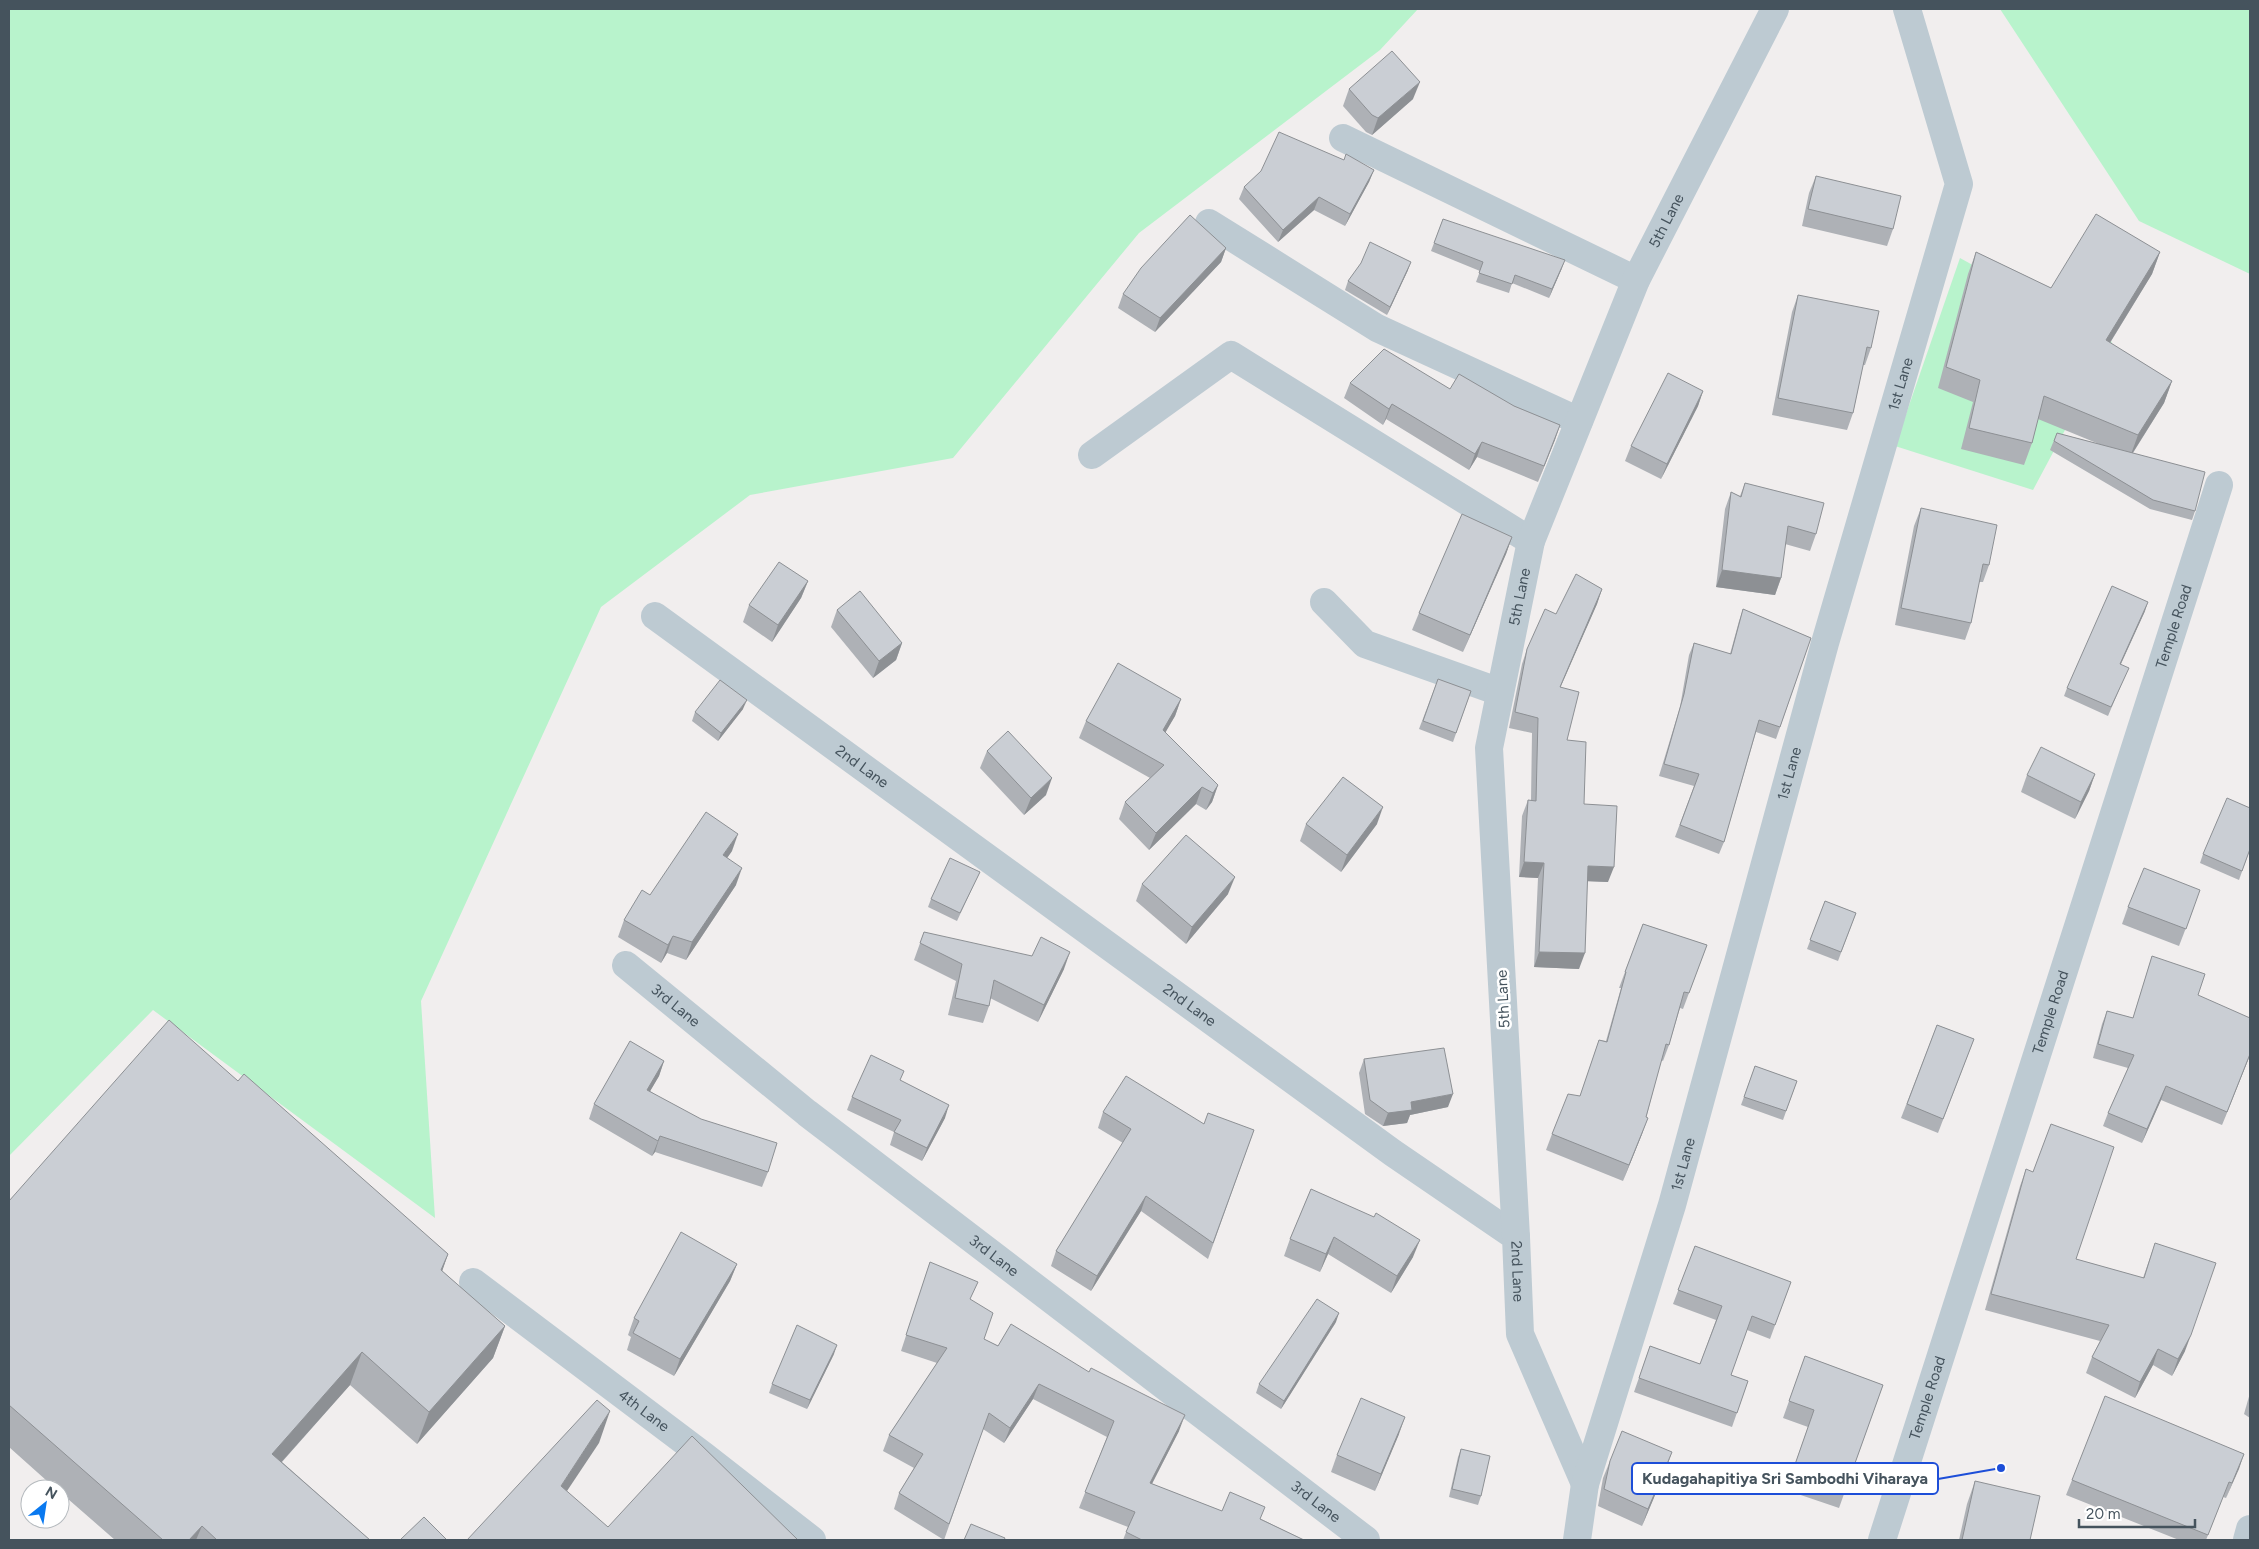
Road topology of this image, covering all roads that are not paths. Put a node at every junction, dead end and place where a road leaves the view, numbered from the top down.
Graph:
1 (1775, 9) edge
2 (1907, 9) edge
3 (1343, 138) dead end
4 (1209, 223) dead end
5 (1636, 280) junction
6 (1579, 421) junction
7 (1092, 455) dead end
8 (2219, 485) dead end
9 (1531, 541) junction
10 (1324, 602) dead end
11 (655, 616) dead end
12 (1500, 692) junction
13 (626, 965) dead end
14 (1516, 1237) junction
15 (473, 1282) dead end
16 (1585, 1484) junction
17 (2250, 1530) edge
18 (812, 1540) edge
19 (1366, 1540) edge
20 (1578, 1540) edge
21 (1882, 1540) edge
22 (2247, 1540) edge

1 - 5 street, 5th Lane
2 - 16 street, 1st Lane
3 - 5 street
4 - 6 street
5 - 6 street, 5th Lane
6 - 9 street, 5th Lane
7 - 9 street
8 - 21 street, Temple Road
9 - 12 street, 5th Lane
10 - 12 street
11 - 14 street, 2nd Lane
12 - 14 street, 5th Lane
13 - 19 street, 3rd Lane
14 - 16 street, 2nd Lane
15 - 18 street, 4th Lane
16 - 20 street, 1st Lane
17 - 22 street

